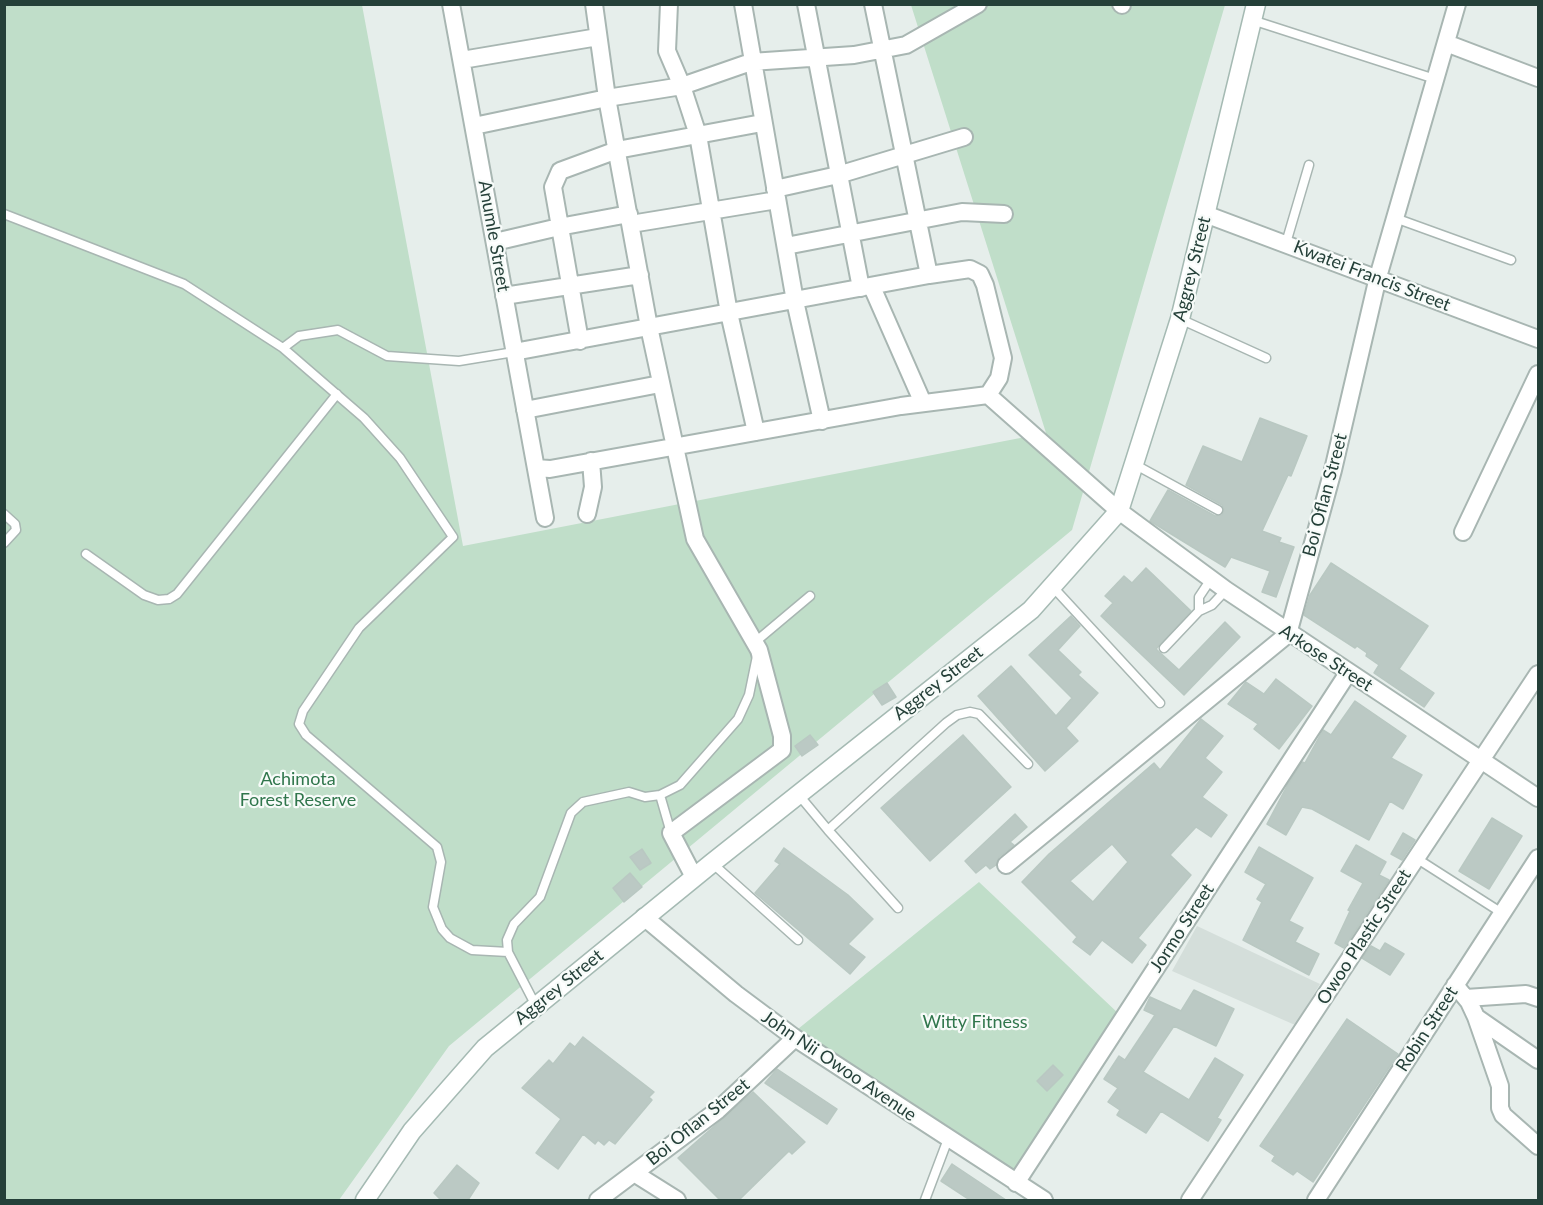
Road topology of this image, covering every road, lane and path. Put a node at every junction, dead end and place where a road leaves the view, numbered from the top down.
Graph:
1 (451, 4) edge
2 (594, 4) edge
3 (669, 4) edge
4 (743, 4) edge
5 (806, 4) edge
6 (873, 4) edge
7 (978, 4) edge
8 (1456, 4) edge
9 (1254, 12) edge
10 (598, 37) junction
11 (1446, 44) junction
12 (882, 49) junction
13 (815, 59) junction
14 (462, 60) junction
15 (751, 62) junction
16 (1539, 78) edge
17 (1435, 79) junction
18 (682, 86) junction
19 (607, 98) junction
20 (762, 123) junction
21 (474, 126) junction
22 (698, 135) junction
23 (964, 137) dead end
24 (617, 150) junction
25 (904, 156) junction
26 (1310, 165) dead end
27 (838, 175) junction
28 (776, 194) junction
29 (712, 210) junction
30 (4, 214) edge
31 (1004, 214) dead end
32 (1206, 214) junction
33 (1395, 218) junction
34 (630, 219) junction
35 (918, 219) junction
36 (559, 227) junction
37 (850, 234) junction
38 (495, 242) junction
39 (1286, 243) junction
40 (786, 246) junction
41 (1511, 260) dead end
42 (640, 275) junction
43 (928, 275) junction
44 (1378, 277) junction
45 (571, 285) junction
46 (866, 287) junction
47 (504, 296) junction
48 (795, 301) junction
49 (729, 313) junction
50 (1180, 320) junction
51 (649, 327) junction
52 (1539, 339) edge
53 (580, 341) junction
54 (283, 348) junction
55 (514, 352) junction
56 (1266, 358) dead end
57 (1539, 374) edge
58 (660, 384) junction
59 (337, 394) junction
60 (988, 395) junction
61 (923, 403) junction
62 (525, 410) junction
63 (822, 421) junction
64 (756, 432) junction
65 (675, 445) junction
66 (591, 461) junction
67 (1134, 464) junction
68 (536, 468) junction
69 (1218, 510) dead end
70 (1119, 511) junction
71 (4, 514) edge
72 (587, 514) dead end
73 (545, 518) dead end
74 (1463, 532) dead end
75 (4, 543) edge
76 (86, 554) dead end
77 (1211, 579) junction
78 (1052, 586) junction
79 (1226, 590) junction
80 (810, 596) dead end
81 (1199, 611) junction
82 (1288, 634) junction
83 (757, 646) junction
84 (1164, 648) dead end
85 (1348, 673) junction
86 (1539, 674) edge
87 (1160, 703) dead end
88 (1481, 760) junction
89 (1028, 764) dead end
90 (798, 794) junction
91 (660, 795) junction
92 (1539, 798) edge
93 (828, 830) junction
94 (671, 833) junction
95 (1416, 858) junction
96 (1539, 858) edge
97 (712, 863) junction
98 (1006, 865) dead end
99 (694, 877) junction
100 (898, 908) dead end
101 (1502, 914) junction
102 (644, 917) junction
103 (798, 940) dead end
104 (508, 952) junction
105 (1455, 984) junction
106 (1466, 998) junction
107 (1539, 998) edge
108 (536, 1006) junction
109 (1476, 1017) junction
110 (795, 1038) junction
111 (1539, 1060) edge
112 (948, 1138) junction
113 (1539, 1146) edge
114 (634, 1173) junction
115 (1016, 1183) junction
116 (369, 1198) edge
117 (598, 1200) edge
118 (677, 1200) edge
119 (925, 1200) edge
120 (1044, 1200) edge
121 (1190, 1200) edge
122 (1316, 1200) edge

1 - 14 street, Anumle Street
2 - 10 street
3 - 18 street
4 - 15 street
5 - 13 street
6 - 12 street
7 - 12 street
8 - 11 street, Boi Oflan Street
9 - 17 lane
9 - 32 main road, Aggrey Street
10 - 14 street
10 - 19 street
11 - 16 street
11 - 17 street, Boi Oflan Street
12 - 13 street
12 - 25 street
13 - 15 street
13 - 27 street
14 - 21 street, Anumle Street
15 - 18 street
15 - 20 street
17 - 33 street, Boi Oflan Street
18 - 19 street
18 - 22 street
19 - 21 street
19 - 24 street
20 - 22 street
20 - 28 street
21 - 38 street, Anumle Street
22 - 24 street
22 - 29 street
23 - 25 street
24 - 34 street
24 - 36 street
25 - 27 street
25 - 35 street
26 - 39 lane
27 - 28 street
27 - 37 street
28 - 29 street
28 - 40 street
29 - 34 street
29 - 49 street
30 - 54 lane
31 - 35 street
32 - 39 street, Kwatei Francis Street
32 - 50 main road, Aggrey Street
33 - 41 lane
33 - 44 street, Boi Oflan Street
34 - 36 street
34 - 42 street
35 - 37 street
35 - 43 street
36 - 38 street
36 - 45 street
37 - 40 street
37 - 46 street
38 - 47 street, Anumle Street
39 - 44 street, Kwatei Francis Street
40 - 48 street
42 - 45 street
42 - 51 street
43 - 46 street
43 - 60 street
44 - 52 street, Kwatei Francis Street
44 - 82 street, Boi Oflan Street
45 - 47 street
45 - 53 street
46 - 48 street
46 - 61 street
47 - 55 street, Anumle Street
48 - 49 street
48 - 63 street
49 - 51 street
49 - 64 street
50 - 56 lane
50 - 67 main road, Aggrey Street
51 - 53 street
51 - 58 street
53 - 55 street
54 - 55 lane
54 - 59 lane
55 - 62 street, Anumle Street
57 - 74 street
58 - 62 street
58 - 65 street
59 - 76 lane
59 - 104 lane
60 - 61 street
60 - 70 street, Arkose Street
61 - 63 street
62 - 68 street, Anumle Street
63 - 64 street
64 - 65 street
65 - 66 street
65 - 83 street
66 - 68 street
66 - 72 street
67 - 69 lane
67 - 70 main road, Aggrey Street
68 - 73 street, Anumle Street
70 - 77 street, Arkose Street
70 - 78 main road, Aggrey Street
71 - 75 lane
77 - 79 street, Arkose Street
77 - 81 lane
78 - 87 lane
78 - 90 main road, Aggrey Street
79 - 81 lane
79 - 82 street, Arkose Street
80 - 83 lane
81 - 84 lane
82 - 85 street, Arkose Street
82 - 98 street
83 - 91 lane
83 - 94 street
85 - 88 street, Arkose Street
85 - 115 street, Jormo Street
86 - 88 street, Owoo Plastic Street
88 - 92 street, Arkose Street
88 - 95 street, Owoo Plastic Street
89 - 93 lane
90 - 93 lane
90 - 97 main road, Aggrey Street
91 - 94 lane
91 - 104 lane
93 - 100 lane
94 - 99 street
95 - 101 lane
95 - 121 street, Owoo Plastic Street
96 - 101 street, Robin Street
97 - 99 main road, Aggrey Street
97 - 103 lane
99 - 102 main road, Aggrey Street
101 - 105 street, Robin Street
102 - 108 main road, Aggrey Street
102 - 110 street, John Nii Owoo Avenue
104 - 108 lane
105 - 106 street
105 - 122 street, Robin Street
106 - 107 street
106 - 109 street
108 - 116 main road, Aggrey Street
109 - 111 street
109 - 113 street
110 - 112 street, John Nii Owoo Avenue
110 - 114 street, Boi Oflan Street
112 - 115 street, John Nii Owoo Avenue
112 - 119 lane
114 - 117 street, Boi Oflan Street
114 - 118 street
115 - 120 street, John Nii Owoo Avenue

